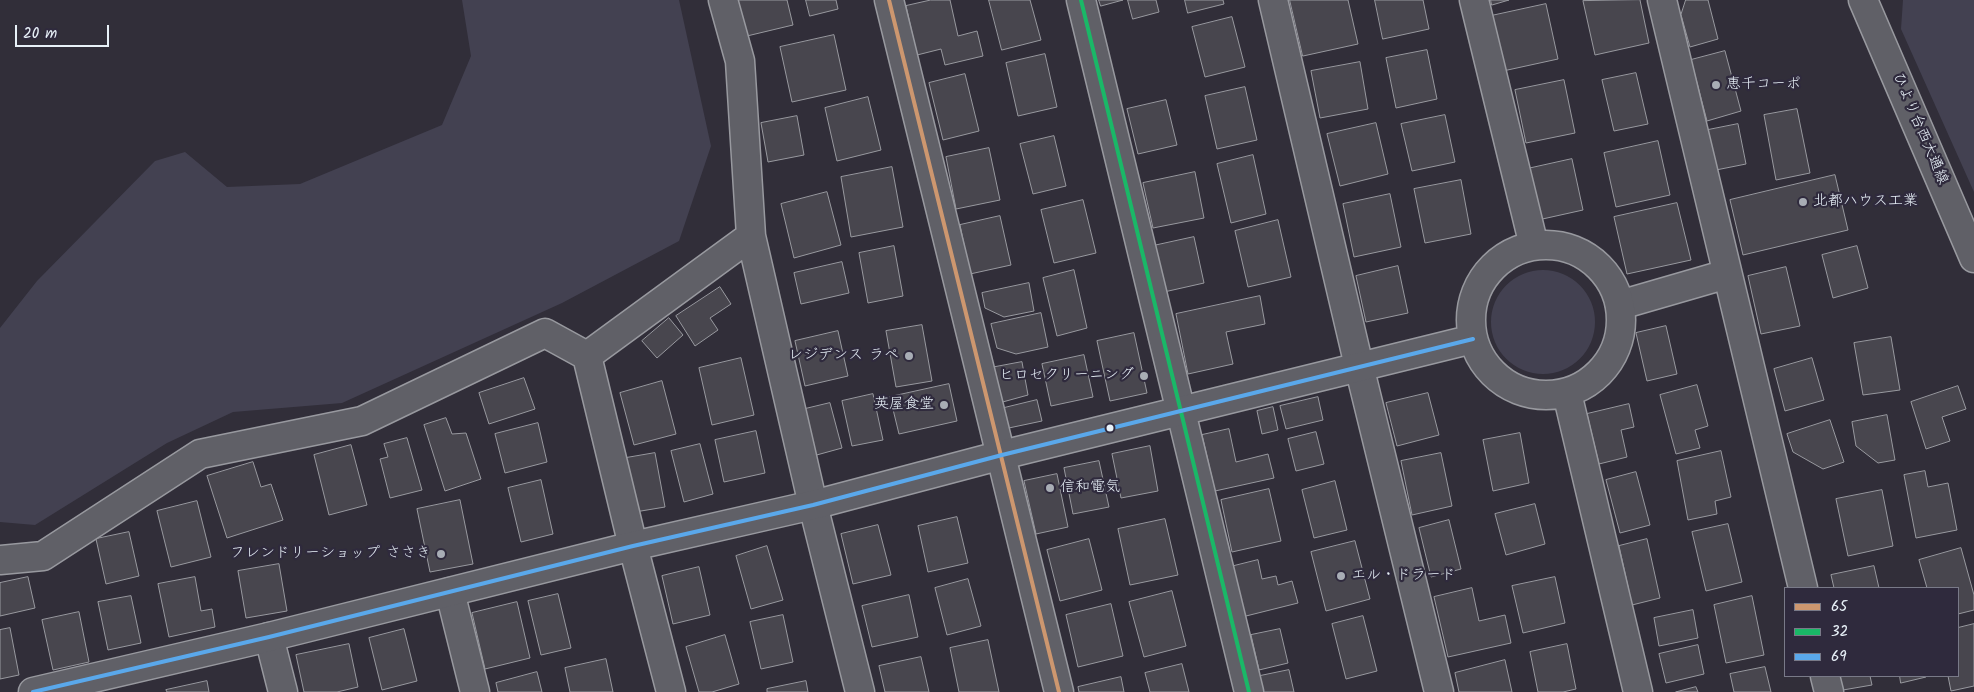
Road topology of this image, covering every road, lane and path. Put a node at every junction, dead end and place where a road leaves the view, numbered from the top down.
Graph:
1 (723, 0) edge
2 (889, 0) edge
3 (1081, 0) edge
4 (1273, 0) edge
5 (1474, 0) edge
6 (1662, 0) edge
7 (1863, 0) edge
8 (751, 236) junction
9 (1534, 246) junction
10 (1974, 258) edge
11 (1727, 274) junction
12 (1620, 304) junction
13 (1473, 339) junction
14 (587, 356) junction
15 (1359, 366) junction
16 (1567, 393) junction
17 (1182, 412) junction
18 (1002, 455) junction
19 (813, 505) junction
20 (633, 546) junction
21 (0, 560) edge
22 (1803, 587) edge
23 (450, 592) junction
24 (269, 637) junction
25 (1825, 677) edge
26 (86, 686) edge
27 (33, 692) edge
28 (283, 692) edge
29 (475, 692) edge
30 (671, 692) edge
31 (860, 692) edge
32 (1059, 692) edge
33 (1249, 692) edge
34 (1439, 692) edge
35 (1638, 692) edge
36 (1828, 692) edge

1 - 8 street
2 - 18 street
3 - 17 street
4 - 15 street
5 - 9 street
6 - 11 street
7 - 10 street, ひより台西大通線
8 - 14 street
8 - 19 street
9 - 12 street
9 - 13 street
11 - 12 street
11 - 22 street
12 - 16 street
13 - 15 street
13 - 16 street
14 - 20 street
14 - 21 street
15 - 17 street
15 - 34 street
16 - 35 street
17 - 18 street
17 - 33 street
18 - 19 street
18 - 32 street
19 - 20 street
19 - 31 street
20 - 23 street
20 - 30 street
23 - 24 street
23 - 29 street
24 - 26 street
24 - 28 street
25 - 36 street
26 - 27 street

